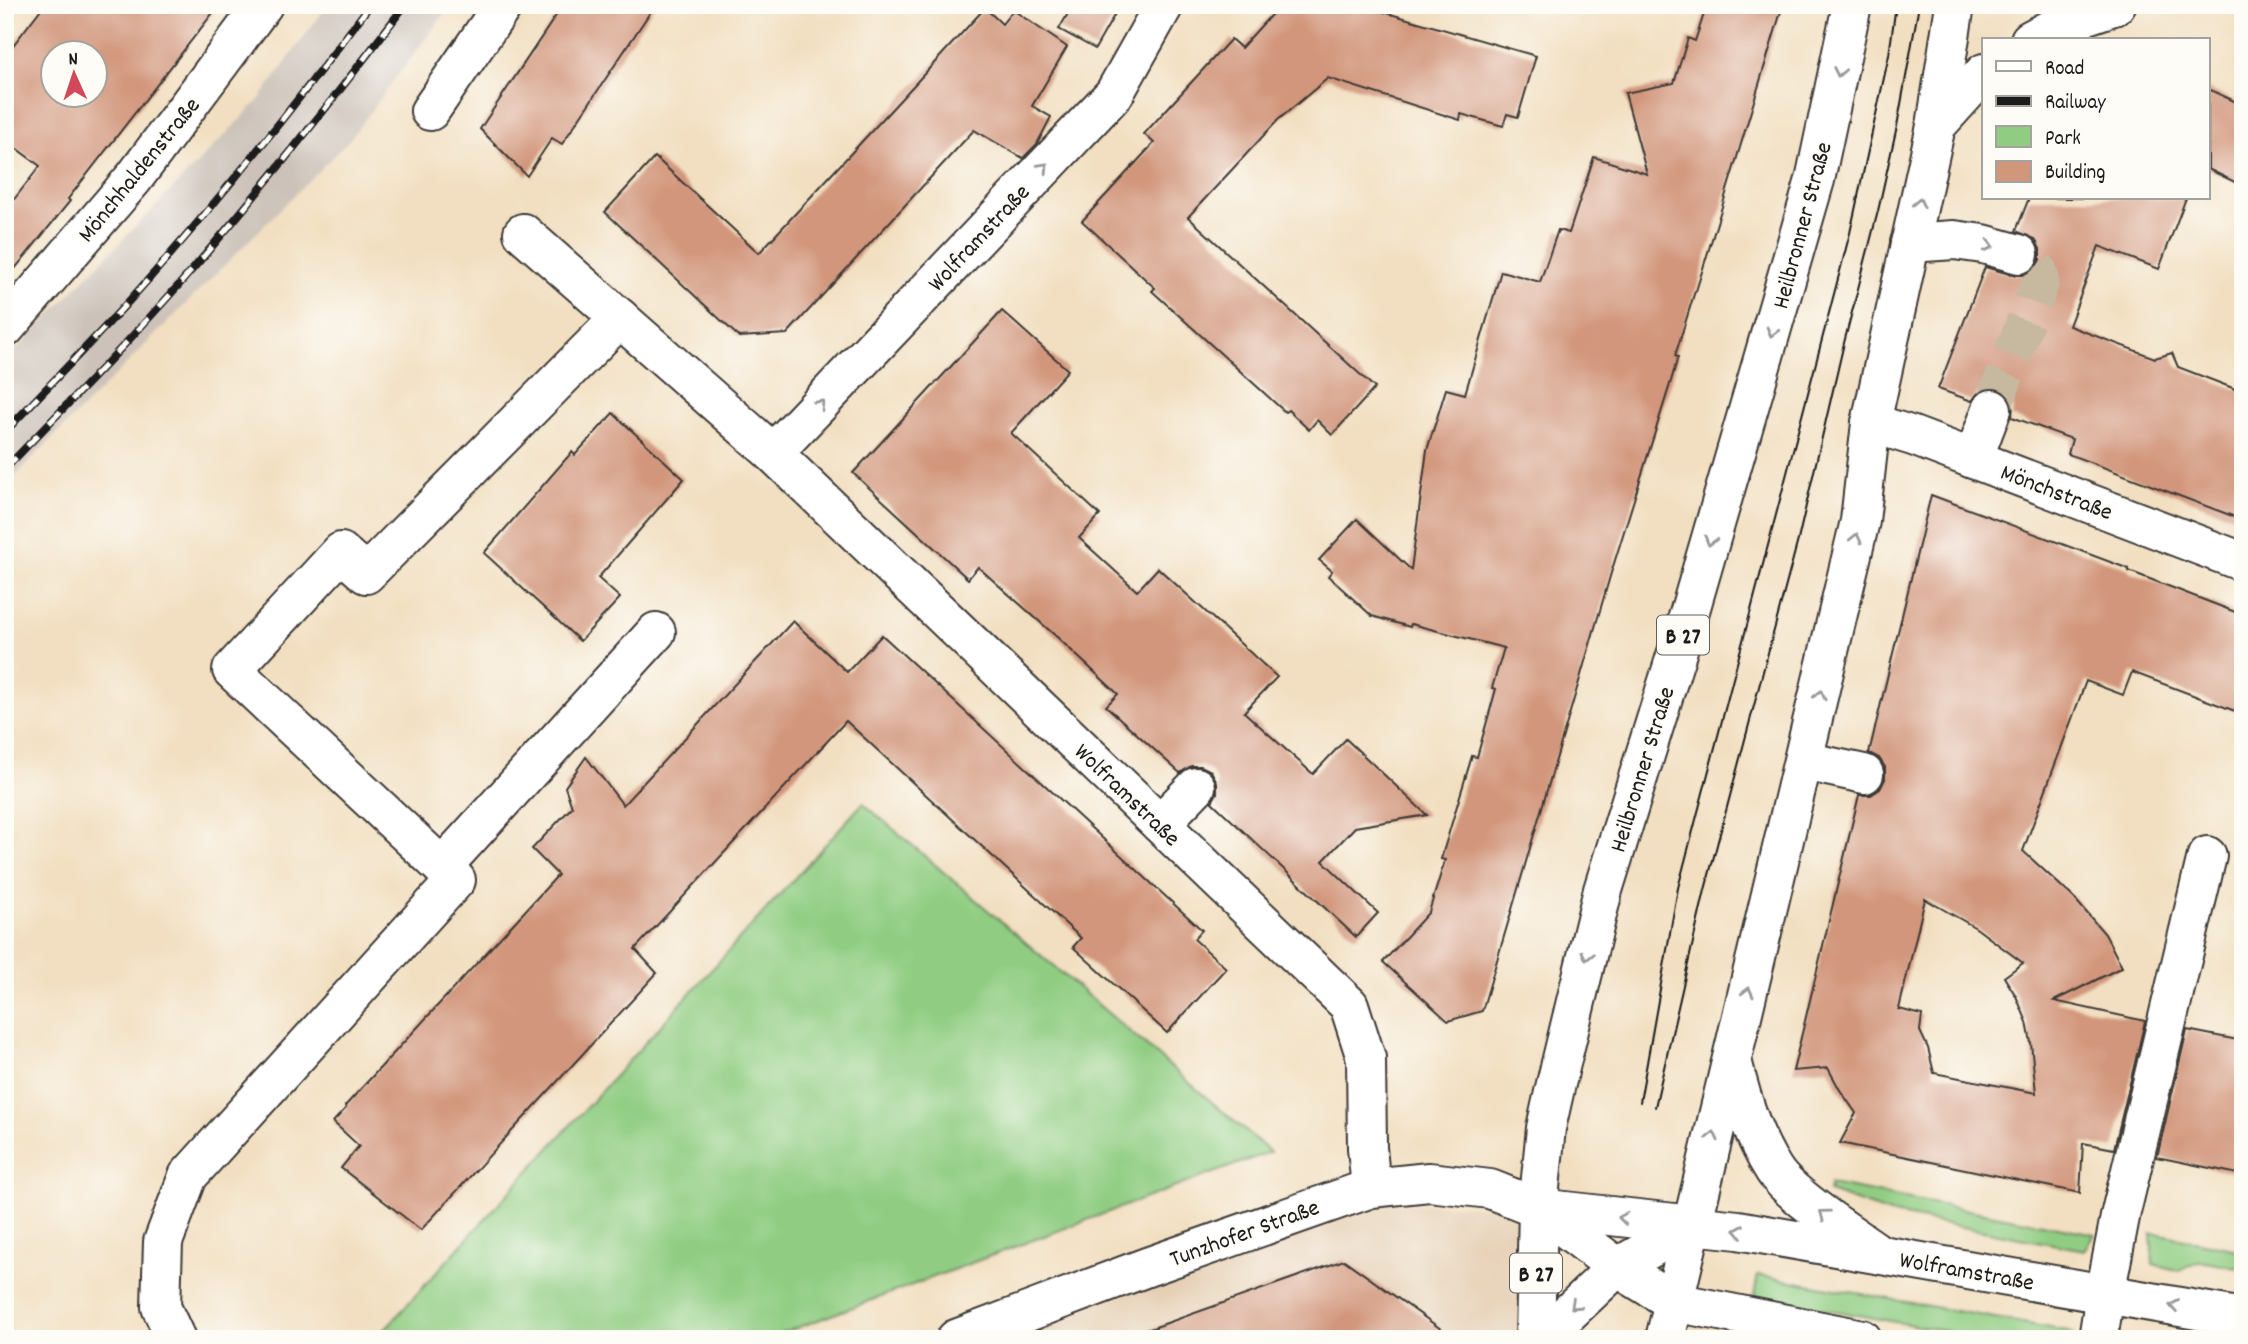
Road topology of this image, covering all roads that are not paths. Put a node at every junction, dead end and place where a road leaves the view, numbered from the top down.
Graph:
1 (263, 5) edge
2 (503, 5) edge
3 (1164, 5) edge
4 (1852, 5) edge
5 (1955, 5) edge
6 (2116, 5) edge
7 (2034, 38) edge
8 (1982, 75) edge
9 (430, 111) dead end
10 (1936, 126) junction
11 (523, 233) dead end
12 (1910, 243) junction
13 (2018, 254) tunnel mouth
14 (620, 318) junction
15 (5, 328) edge
16 (1992, 408) tunnel mouth
17 (1871, 423) junction
18 (773, 453) junction
19 (1973, 459) junction
20 (2243, 562) edge
21 (656, 632) dead end
22 (1804, 761) junction
23 (1864, 774) dead end
24 (1196, 788) dead end
25 (1160, 824) junction
26 (2207, 856) dead end
27 (442, 867) junction
28 (1732, 1058) junction
29 (1371, 1188) junction
30 (1538, 1208) junction
31 (1691, 1226) junction
32 (1879, 1254) junction
33 (1617, 1267) junction
34 (2105, 1294) junction
35 (1674, 1302) junction
36 (2243, 1318) edge
37 (176, 1339) edge
38 (956, 1339) edge
39 (1535, 1339) edge
40 (1541, 1339) edge
41 (1665, 1339) edge
42 (1862, 1339) edge
43 (2098, 1339) edge

1 - 15 main road, Mönchhaldenstraße
2 - 9 main road
18 -> 3 main road, Wolframstraße
4 -> 30 main road, Heilbronner Straße / B 27
5 - 10 main road
6 - 7 main road
8 - 10 main road
12 -> 10 main road
11 - 14 main road, Wolframstraße
12 -> 13 main road
12 - 17 main road
14 - 18 main road, Wolframstraße
14 - 27 main road
16 - 19 main road
17 - 19 main road, Mönchstraße
22 -> 17 main road
18 - 25 main road, Wolframstraße
19 - 20 main road, Mönchstraße
21 - 27 main road
22 - 23 main road
28 -> 22 main road
24 - 25 main road
25 - 29 main road, Wolframstraße
26 - 34 main road
27 - 37 main road
31 -> 28 main road
32 -> 28 main road
29 - 30 main road, Tunzhofer Straße
29 - 38 main road, Tunzhofer Straße
31 -> 30 main road, Wolframstraße
30 - 33 main road
30 - 39 main road, Heilbronner Straße / B 27
32 -> 31 main road, Wolframstraße
31 - 33 main road
31 - 35 main road
32 - 34 main road, Wolframstraße
33 - 35 main road
33 -> 40 main road
36 -> 34 main road, Wolframstraße
34 - 43 main road
35 - 41 main road
35 - 42 main road

